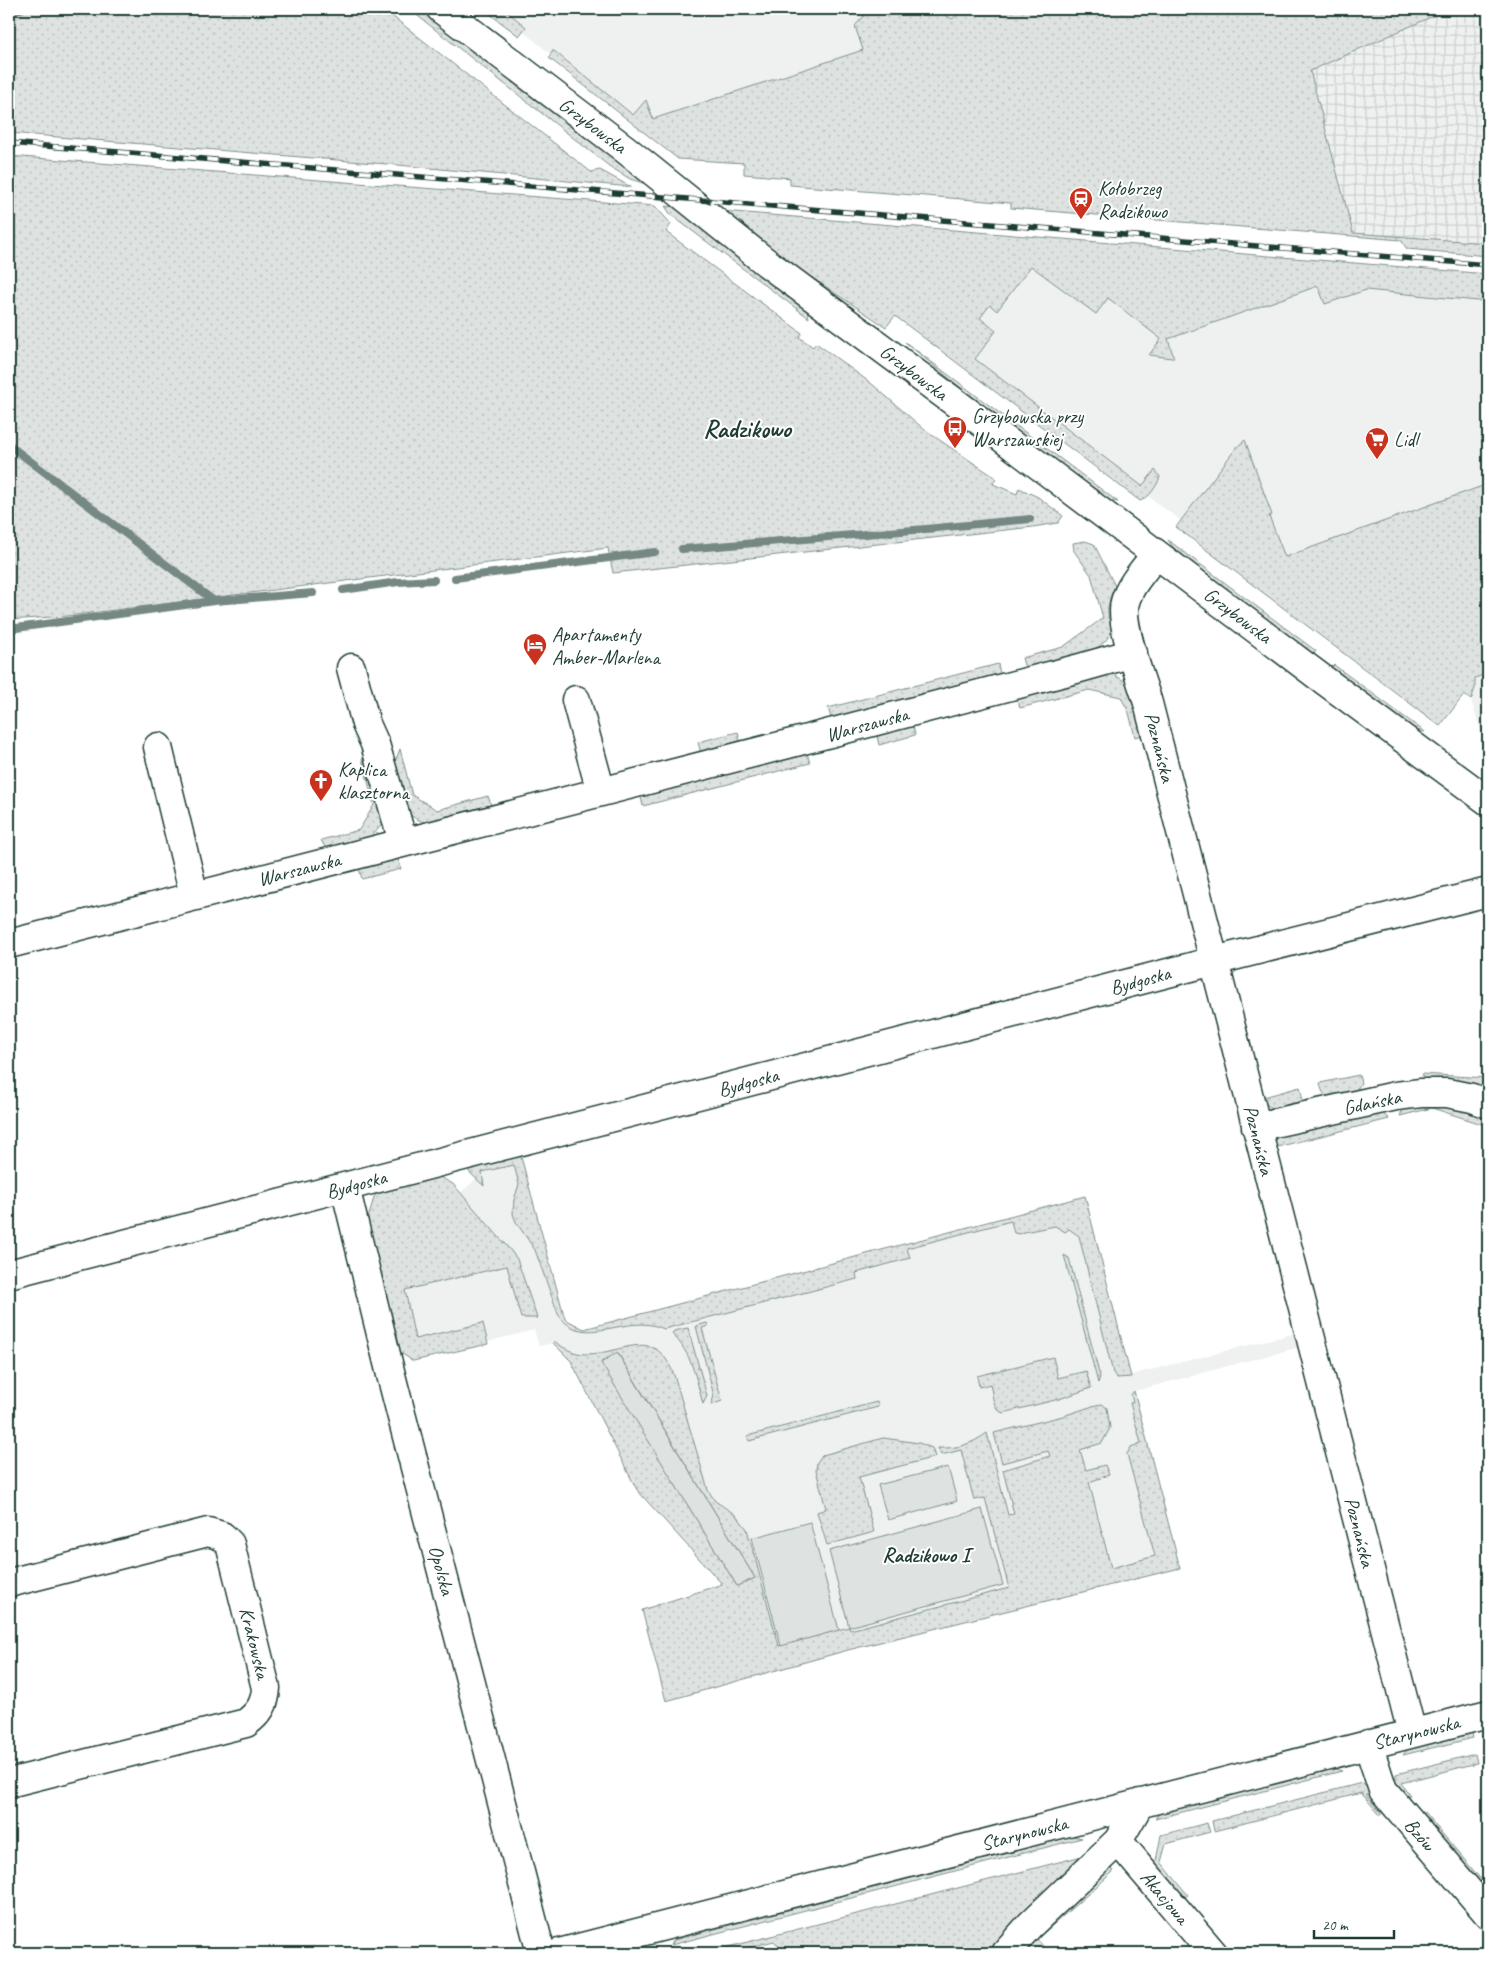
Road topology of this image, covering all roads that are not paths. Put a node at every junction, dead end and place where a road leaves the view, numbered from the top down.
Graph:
1 (441, 9) edge
2 (1156, 554) junction
3 (1133, 653) junction
4 (351, 668) dead end
5 (576, 700) dead end
6 (158, 747) dead end
7 (601, 792) junction
8 (1488, 801) edge
9 (403, 842) junction
10 (1488, 892) edge
11 (194, 895) junction
12 (9, 944) edge
13 (1214, 961) junction
14 (1488, 1104) edge
15 (1256, 1127) junction
16 (345, 1187) junction
17 (9, 1274) edge
18 (9, 1583) edge
19 (1488, 1714) edge
20 (1412, 1733) junction
21 (1368, 1744) junction
22 (9, 1784) edge
23 (1140, 1803) junction
24 (1118, 1841) junction
25 (1488, 1914) edge
26 (541, 1953) edge
27 (559, 1953) edge
28 (1005, 1953) edge
29 (1213, 1953) edge

1 - 2 street, Grzybowska
2 - 3 street, Poznańska
2 - 8 street, Grzybowska
3 - 7 street, Warszawska
3 - 13 street, Poznańska
4 - 9 street
5 - 7 street
6 - 11 street
7 - 9 street, Warszawska
9 - 11 street, Warszawska
10 - 13 street, Bydgoska
11 - 12 street, Warszawska
13 - 15 street, Poznańska
13 - 16 street, Bydgoska
14 - 15 street, Gdańska
15 - 20 street, Poznańska
16 - 17 street, Bydgoska
16 - 26 street, Opolska
18 - 22 street, Krakowska
19 - 20 street, Starynowska
20 - 21 street, Starynowska
21 - 23 street, Starynowska
21 - 25 street, Bzów
23 - 24 street
23 - 27 street, Starynowska
24 - 28 street
24 - 29 street, Akacjowa

